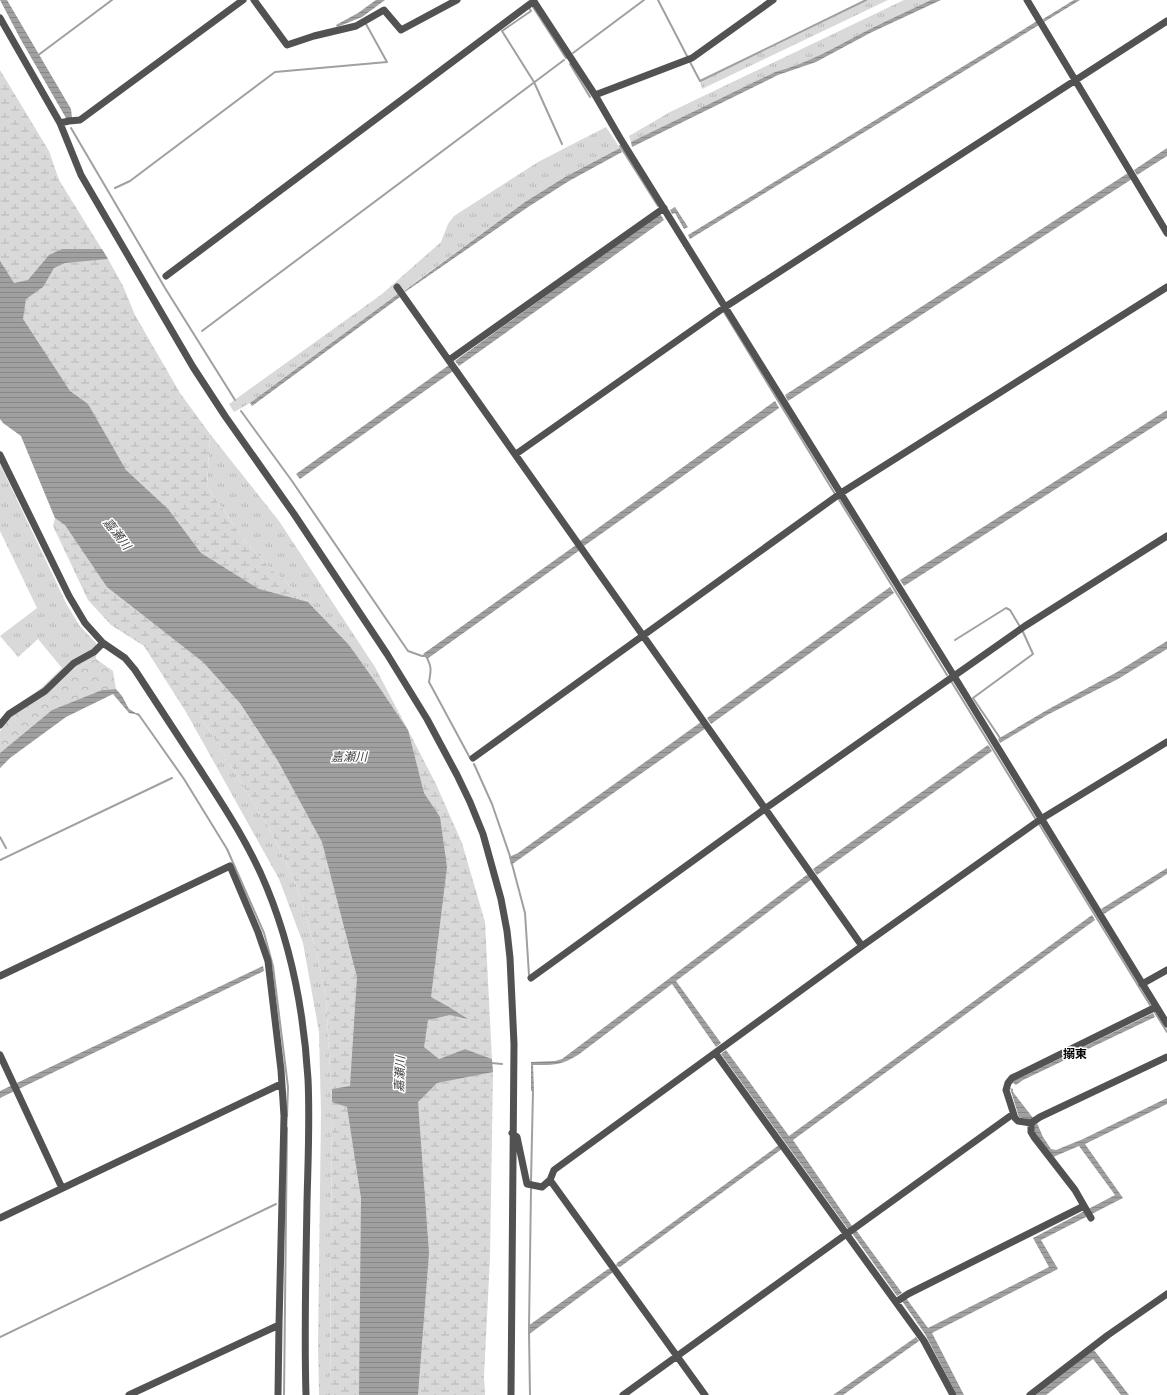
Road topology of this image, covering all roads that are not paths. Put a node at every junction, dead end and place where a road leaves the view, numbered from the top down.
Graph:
1 (243, 0) edge
2 (254, 0) edge
3 (457, 0) edge
4 (773, 0) edge
5 (1026, 0) edge
6 (534, 1) edge
7 (0, 18) edge
8 (1167, 21) edge
9 (1075, 80) junction
10 (596, 95) junction
11 (60, 124) junction
12 (664, 208) junction
13 (1167, 233) edge
14 (166, 276) dead end
15 (1167, 287) edge
16 (397, 288) dead end
17 (725, 307) junction
18 (449, 360) junction
19 (516, 454) junction
20 (0, 455) edge
21 (841, 493) junction
22 (1167, 536) edge
23 (644, 635) junction
24 (103, 643) junction
25 (954, 676) junction
26 (0, 725) edge
27 (1167, 742) edge
28 (473, 758) dead end
29 (766, 808) junction
30 (1041, 819) junction
31 (862, 946) junction
32 (1167, 970) edge
33 (0, 976) edge
34 (531, 978) dead end
35 (1142, 984) junction
36 (1156, 1007) junction
37 (1167, 1024) edge
38 (716, 1054) junction
39 (0, 1055) edge
40 (1167, 1057) edge
41 (281, 1084) junction
42 (1013, 1114) junction
43 (1031, 1123) junction
44 (512, 1133) junction
45 (550, 1180) junction
46 (62, 1188) junction
47 (1084, 1206) junction
48 (0, 1218) edge
49 (1091, 1218) dead end
50 (846, 1234) junction
51 (1167, 1294) edge
52 (896, 1302) junction
53 (279, 1325) junction
54 (677, 1356) junction
55 (129, 1395) edge
56 (278, 1395) edge
57 (306, 1395) edge
58 (511, 1395) edge
59 (623, 1395) edge
60 (705, 1395) edge
61 (953, 1395) edge
62 (1030, 1395) edge

1 - 11 street
2 - 3 street
4 - 10 street
5 - 9 street
6 - 10 street
6 - 14 street
7 - 11 street
8 - 9 street
9 - 13 street
9 - 17 street
10 - 12 street
11 - 44 street
12 - 17 street
12 - 18 street
15 - 21 street
16 - 18 street
17 - 19 street
17 - 21 street
18 - 19 street
19 - 23 street
20 - 24 street
21 - 23 street
21 - 25 street
22 - 25 street
23 - 28 street
23 - 29 street
24 - 26 street
24 - 57 street
25 - 29 street
25 - 30 street
27 - 30 street
29 - 31 street
29 - 34 street
30 - 31 street
30 - 35 street
31 - 38 street
32 - 35 street
33 - 41 street
35 - 36 street
36 - 37 street
36 - 42 street
38 - 45 street
38 - 50 street
39 - 46 street
40 - 43 street
41 - 46 street
41 - 53 street
42 - 43 street
42 - 50 street
43 - 47 street
44 - 45 street
44 - 58 street
45 - 54 street
46 - 48 street
47 - 49 street
47 - 52 street
50 - 52 street
50 - 54 street
51 - 62 street
52 - 61 street
53 - 55 street
53 - 56 street
54 - 59 street
54 - 60 street

